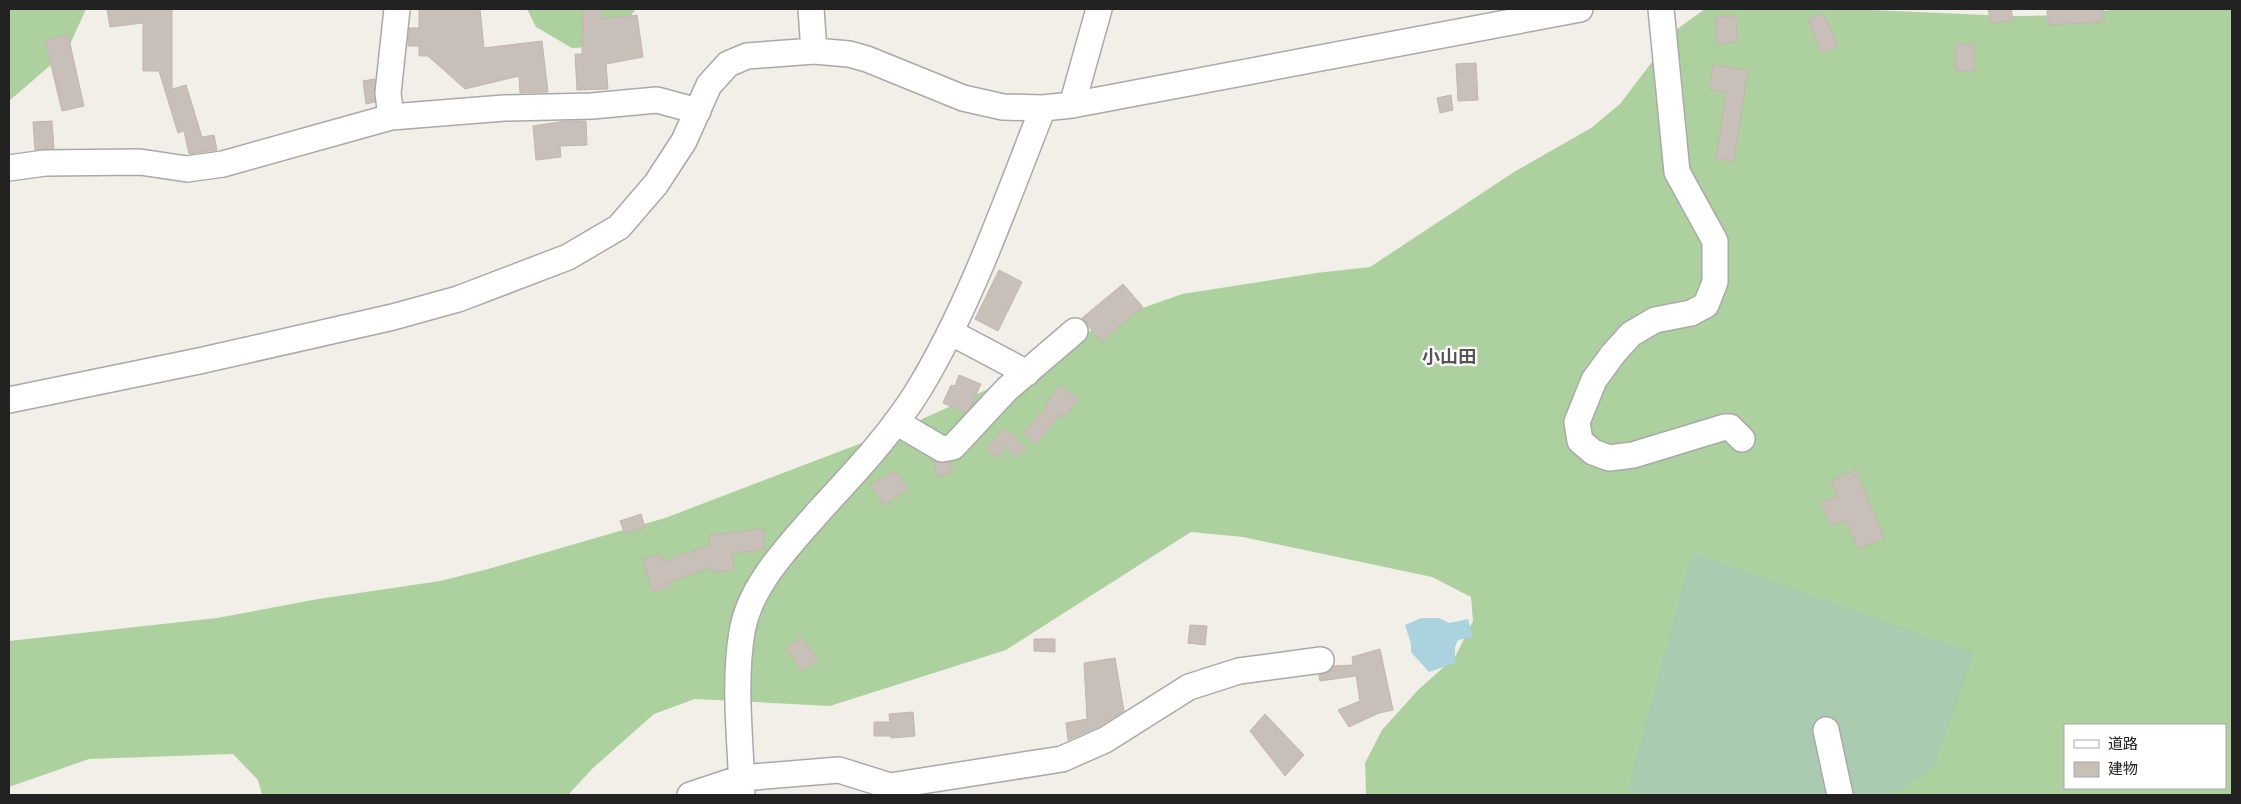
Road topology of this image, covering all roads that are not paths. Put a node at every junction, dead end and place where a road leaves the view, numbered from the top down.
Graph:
1 (397, 9) edge
2 (811, 9) edge
3 (1099, 9) edge
4 (1580, 9) edge
5 (1661, 9) edge
6 (1512, 15) edge
7 (814, 52) junction
8 (1072, 105) junction
9 (1043, 108) junction
10 (698, 112) junction
11 (391, 117) junction
12 (9, 168) edge
13 (1075, 331) dead end
14 (950, 332) junction
15 (1027, 372) junction
16 (9, 400) edge
17 (896, 422) junction
18 (1742, 439) dead end
19 (1321, 660) dead end
20 (1826, 730) dead end
21 (742, 787) edge
22 (690, 795) edge
23 (1840, 795) edge

1 - 11 street
2 - 7 street
3 - 8 street
4 - 6 street
5 - 18 street
6 - 8 street
7 - 9 street
7 - 10 street
8 - 9 street
9 - 14 street
10 - 11 street
10 - 16 street
11 - 12 street
13 - 15 street
14 - 15 street
14 - 17 street
15 - 17 street
17 - 21 street
19 - 21 street
20 - 23 street
21 - 22 street

